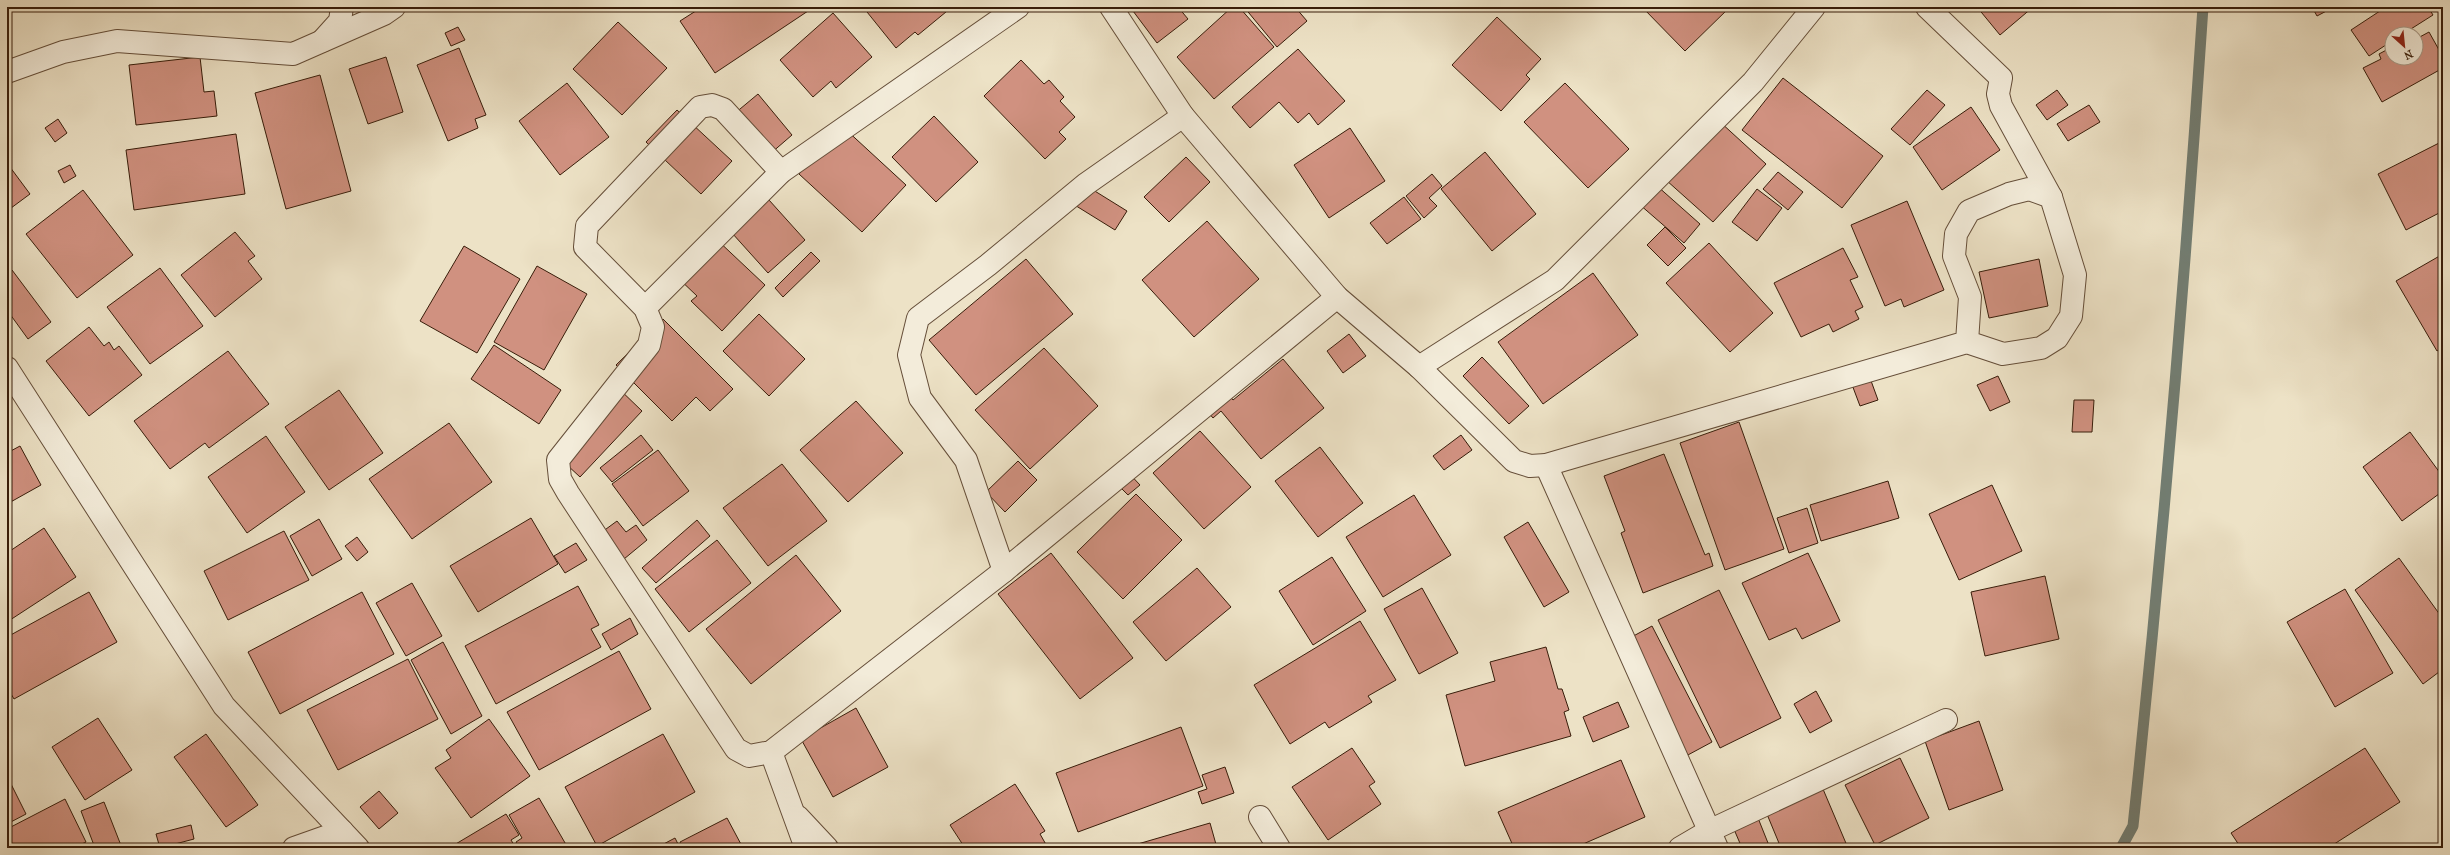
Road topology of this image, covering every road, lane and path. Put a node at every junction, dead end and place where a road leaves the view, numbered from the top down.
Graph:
1 (342, 7) edge
2 (394, 7) edge
3 (1018, 7) edge
4 (1111, 7) edge
5 (1814, 7) edge
6 (1927, 7) edge
7 (320, 43) junction
8 (7, 72) edge
9 (1183, 116) junction
10 (781, 172) junction
11 (2050, 197) junction
12 (1337, 297) junction
13 (645, 308) junction
14 (1966, 342) junction
15 (1419, 366) junction
16 (7, 368) edge
17 (1546, 465) junction
18 (1004, 571) junction
19 (1946, 720) dead end
20 (771, 752) junction
21 (793, 812) junction
22 (1260, 817) dead end
23 (342, 831) junction
24 (1713, 840) edge
25 (294, 848) edge
26 (358, 848) edge
27 (806, 848) edge
28 (828, 848) edge
29 (1279, 848) edge
30 (1680, 848) edge

1 - 7 street
2 - 7 street
3 - 10 street
4 - 9 street
5 - 15 street
6 - 11 street
7 - 8 street
9 - 12 street
9 - 18 street
10 - 13 street
10 - 13 street
11 - 14 street
11 - 14 street
12 - 15 street
12 - 18 street
13 - 20 street
14 - 17 street
15 - 17 street
16 - 23 street
17 - 24 street
18 - 20 street
19 - 24 street
20 - 21 street
21 - 27 street
21 - 28 street
22 - 29 street
23 - 25 street
23 - 26 street
24 - 30 street

